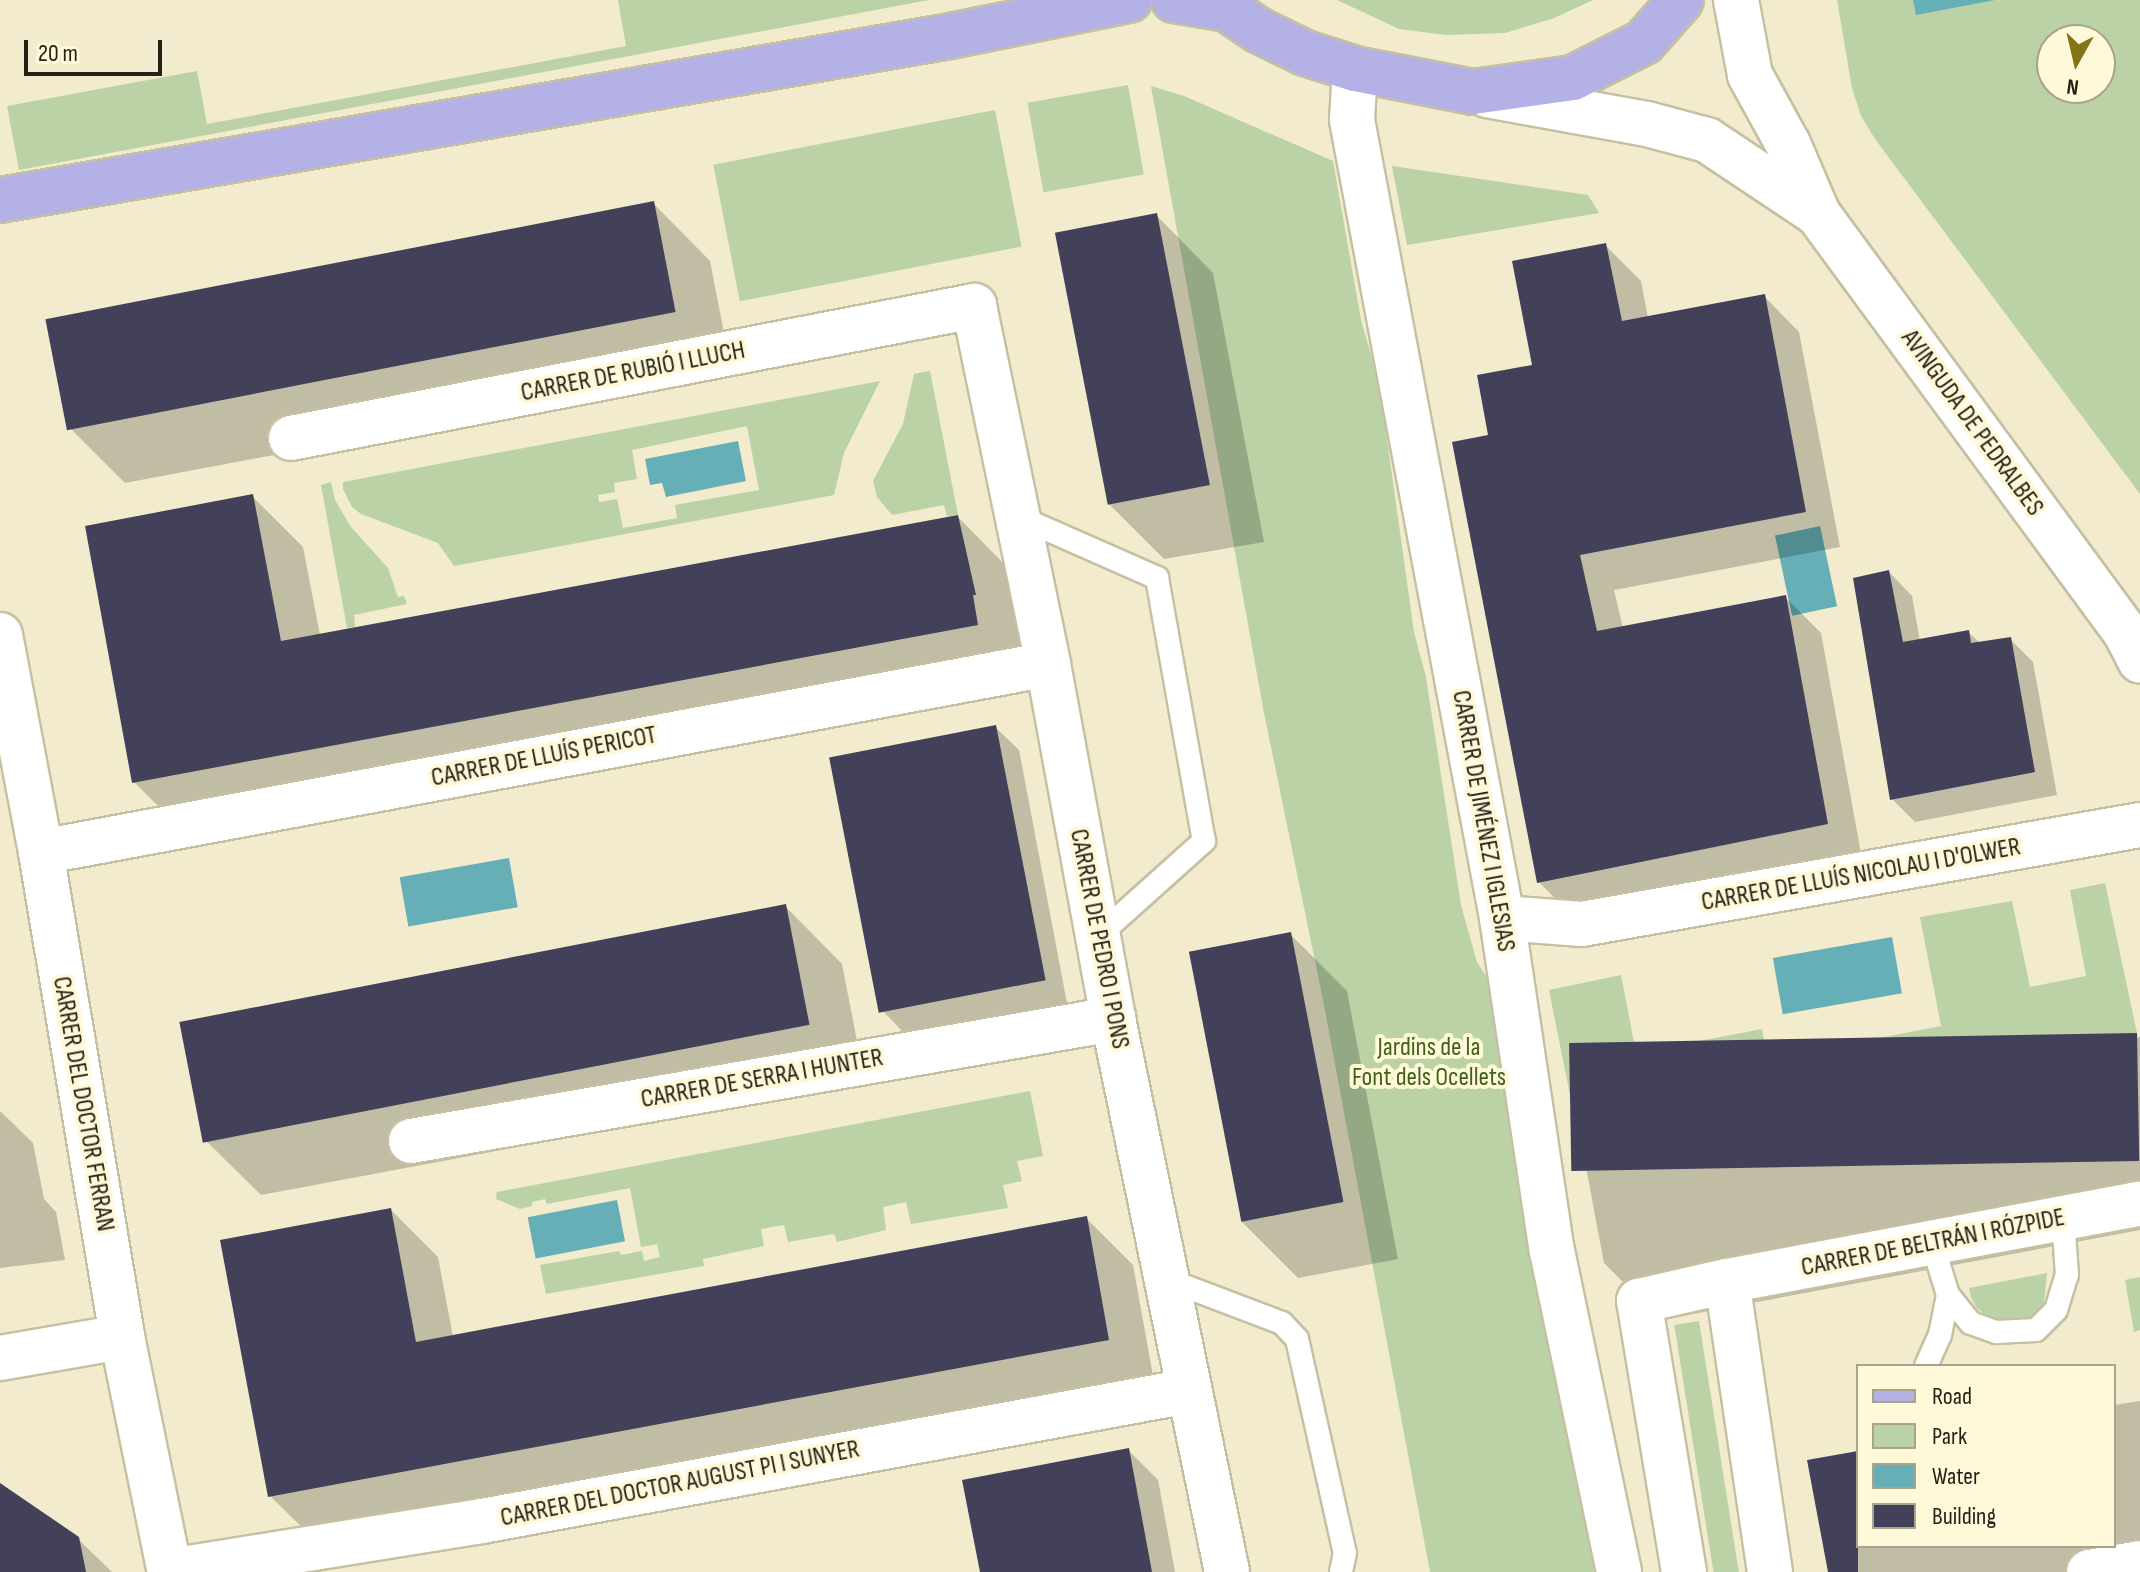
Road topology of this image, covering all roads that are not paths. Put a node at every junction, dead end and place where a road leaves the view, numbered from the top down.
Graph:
1 (1129, 0) edge
2 (1174, 0) edge
3 (1681, 0) edge
4 (1736, 0) edge
5 (1223, 4) edge
6 (1355, 69) junction
7 (1473, 92) junction
8 (0, 200) edge
9 (1818, 214) junction
10 (974, 306) joint
11 (291, 438) dead end
12 (1019, 517) junction
13 (0, 635) edge
14 (2135, 645) edge
15 (1048, 664) junction
16 (2140, 825) edge
17 (41, 852) junction
18 (1502, 918) junction
19 (1098, 936) junction
20 (1113, 1019) junction
21 (411, 1141) dead end
22 (2140, 1204) edge
23 (2063, 1218) junction
24 (1937, 1242) junction
25 (1166, 1279) junction
26 (1727, 1281) junction
27 (1948, 1295) junction
28 (122, 1337) junction
29 (0, 1358) edge
30 (1927, 1364) edge
31 (1188, 1391) junction
32 (2140, 1563) edge
33 (170, 1572) edge
34 (1227, 1572) edge
35 (1341, 1572) edge
36 (1619, 1572) edge
37 (1684, 1572) edge
38 (1770, 1572) edge
39 (2089, 1572) edge

1 - 8 main road
2 - 5 main road
3 - 7 main road
4 - 9 street, AVINGUDA DE PEDRALBES
5 - 6 main road
6 - 7 main road
6 - 18 street, CARRER DE JIMÉNEZ I IGLESIAS
7 - 9 street, AVINGUDA DE PEDRALBES
9 - 14 street, AVINGUDA DE PEDRALBES
10 - 11 street, CARRER DE RUBIÓ I LLUCH
10 - 12 street, CARRER DE PEDRO I PONS
12 - 15 street, CARRER DE PEDRO I PONS
12 - 19 lane
13 - 17 street, CARRER DEL DOCTOR FERRAN
15 - 17 street, CARRER DE LLUÍS PERICOT
15 - 19 street, CARRER DE PEDRO I PONS
16 - 18 street, CARRER DE LLUÍS NICOLAU I D'OLWER
17 - 28 street, CARRER DEL DOCTOR FERRAN
18 - 36 street, CARRER DE JIMÉNEZ I IGLESIAS
19 - 20 street, CARRER DE PEDRO I PONS
20 - 21 street, CARRER DE SERRA I HUNTER
20 - 25 street, CARRER DE PEDRO I PONS
22 - 23 street, CARRER DE BELTRÁN I RÓZPIDE
23 - 24 street, CARRER DE BELTRÁN I RÓZPIDE
23 - 27 lane
24 - 26 street, CARRER DE BELTRÁN I RÓZPIDE
24 - 27 lane
25 - 31 street, CARRER DE PEDRO I PONS
25 - 35 lane
26 - 37 street, CARRER DE BELTRÁN I RÓZPIDE
26 - 38 street
27 - 30 lane
28 - 29 street
28 - 33 street, CARRER DEL DOCTOR FERRAN
31 - 33 street, CARRER DEL DOCTOR AUGUST PI I SUNYER
31 - 34 street, CARRER DE PEDRO I PONS
32 - 39 street

